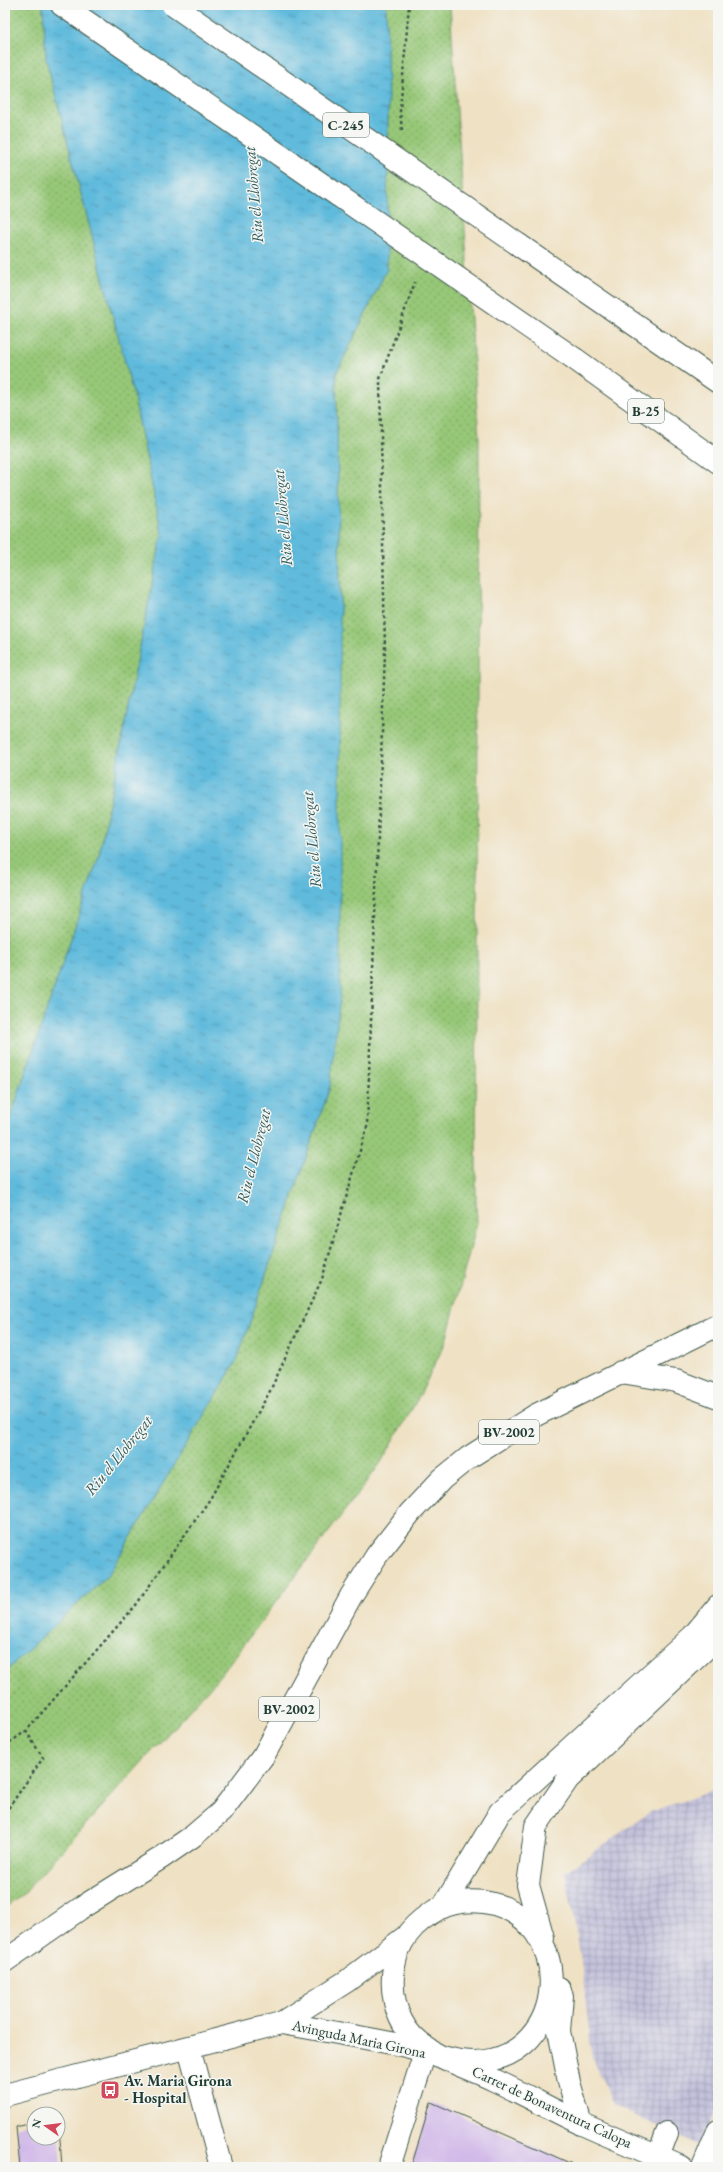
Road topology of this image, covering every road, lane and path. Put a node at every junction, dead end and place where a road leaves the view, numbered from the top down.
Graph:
1 (62, 5) edge
2 (173, 5) edge
3 (409, 5) edge
4 (402, 134) dead end
5 (415, 281) dead end
6 (718, 382) edge
7 (718, 462) edge
8 (718, 1325) edge
9 (621, 1372) junction
10 (718, 1397) edge
11 (718, 1606) edge
12 (718, 1638) edge
13 (26, 1731) junction
14 (5, 1746) edge
15 (5, 1813) edge
16 (443, 1906) junction
17 (406, 1936) junction
18 (5, 1961) edge
19 (549, 1961) junction
20 (281, 2023) junction
21 (189, 2048) junction
22 (435, 2055) junction
23 (5, 2095) edge
24 (581, 2124) junction
25 (718, 2131) edge
26 (668, 2133) dead end
27 (658, 2157) junction
28 (221, 2167) edge
29 (389, 2167) edge
30 (681, 2167) edge
31 (703, 2167) edge

1 - 7 main road, B-25, bridge
2 - 6 main road, C-245, bridge
3 - 4 path
5 - 13 path
8 - 9 main road, BV-2002
9 - 10 main road
9 - 18 main road, BV-2002
11 - 16 main road
12 - 19 main road
13 - 14 path
13 - 15 path
16 - 17 main road, Carrer de Bonaventura Calopa
16 - 19 main road, Carrer de Bonaventura Calopa
17 - 20 main road, Avinguda Maria Girona
17 - 22 main road, Carrer de Bonaventura Calopa
19 - 22 main road, Carrer de Bonaventura Calopa
19 - 24 main road
20 - 21 main road
20 - 22 main road, Avinguda Maria Girona
21 - 23 main road
21 - 28 main road
22 - 24 main road, Carrer de Bonaventura Calopa
22 - 29 main road
24 - 27 main road, Carrer de Bonaventura Calopa
25 - 31 main road
26 - 27 main road
27 - 30 main road, Carrer de Bonaventura Calopa

